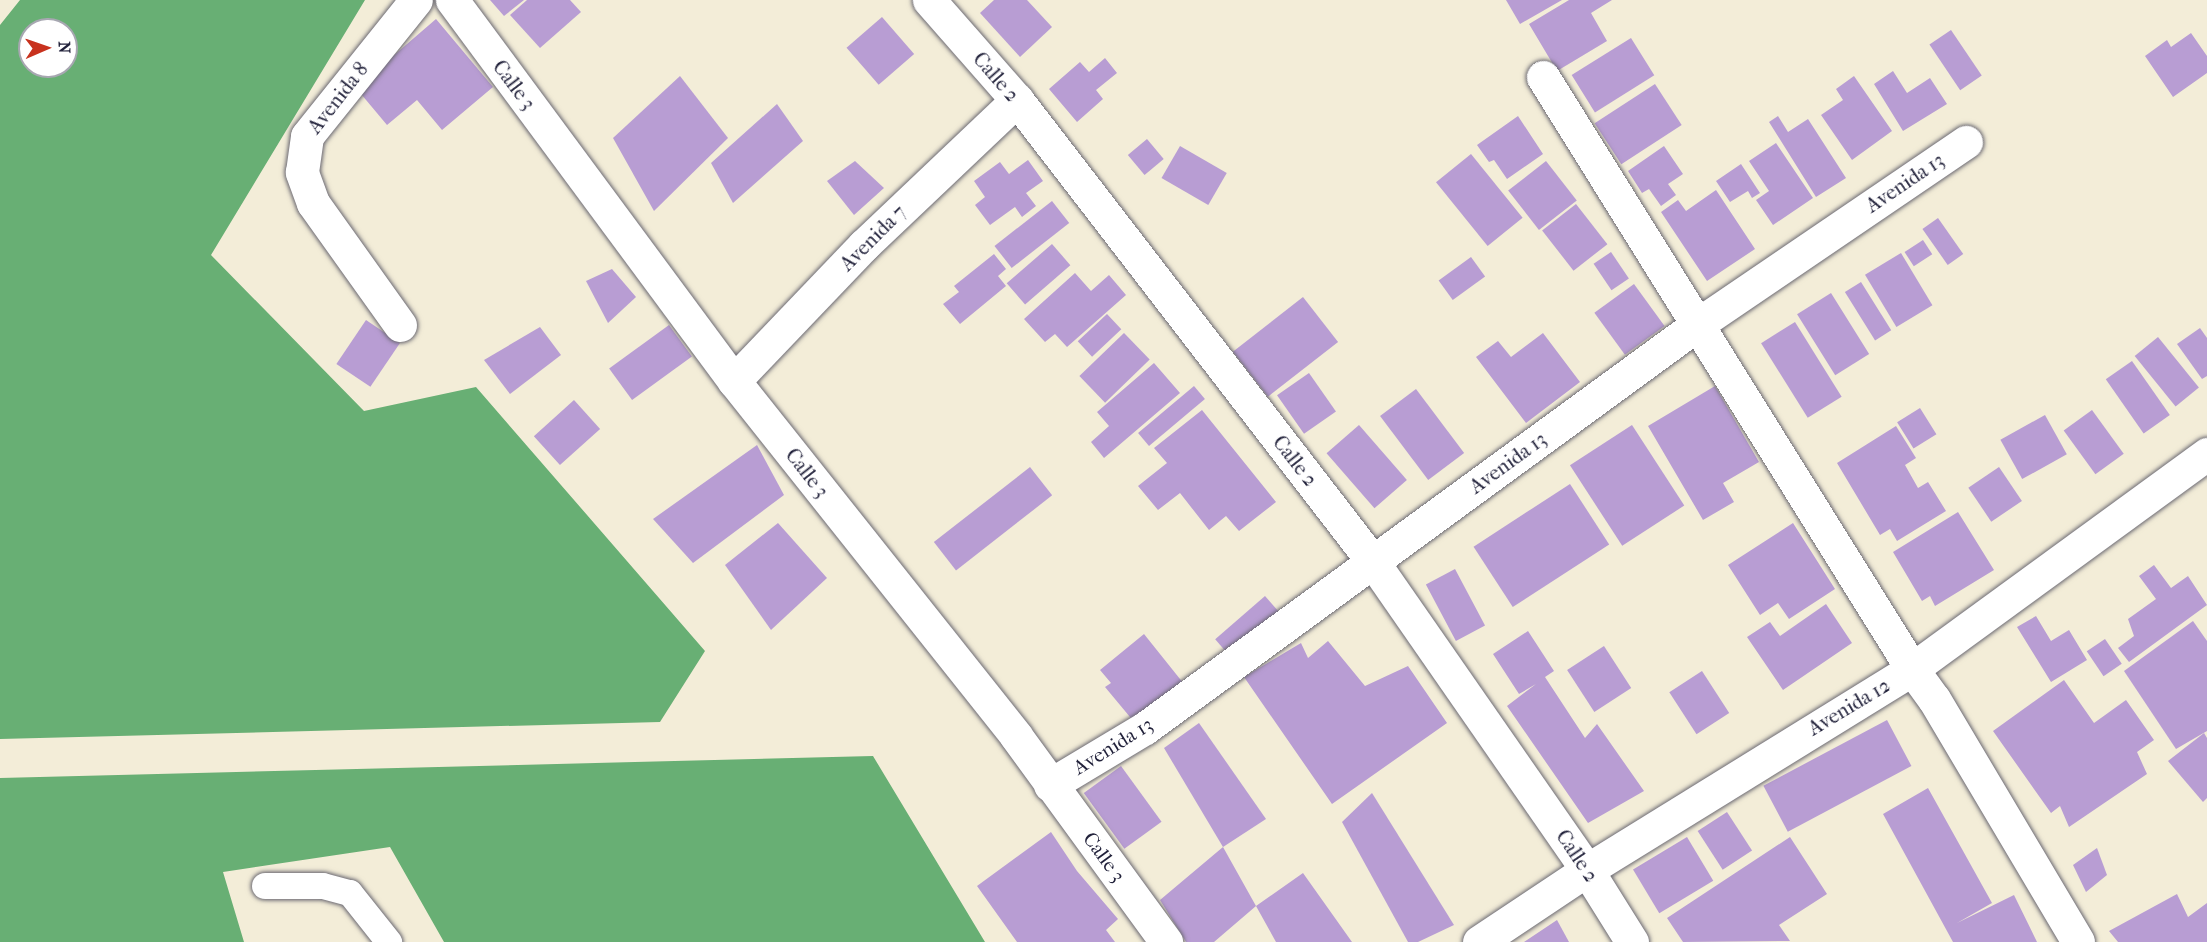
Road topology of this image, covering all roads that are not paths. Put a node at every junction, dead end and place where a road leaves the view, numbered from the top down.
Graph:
1 (416, 0) edge
2 (452, 0) edge
3 (929, 0) edge
4 (1543, 77) dead end
5 (1017, 100) junction
6 (1966, 142) dead end
7 (1698, 324) junction
8 (400, 325) dead end
9 (734, 381) junction
10 (2207, 454) edge
11 (1373, 562) junction
12 (1912, 669) junction
13 (1050, 785) junction
14 (1587, 870) junction
15 (265, 886) dead end
16 (389, 942) edge
17 (1166, 942) edge
18 (1479, 942) edge
19 (1632, 942) edge
20 (2078, 942) edge

1 - 8 street, Avenida 8
2 - 9 street, Calle 3
3 - 5 street, Calle 2
4 - 7 street
5 - 9 street, Avenida 7
5 - 11 street, Calle 2
6 - 7 street, Avenida 13
7 - 11 street, Avenida 13
7 - 12 street
9 - 13 street, Calle 3
10 - 12 street, Avenida 12
11 - 13 street, Avenida 13
11 - 14 street, Calle 2
12 - 14 street, Avenida 12
12 - 20 street
13 - 17 street, Calle 3
14 - 18 street, Avenida 12
14 - 19 street, Calle 2
15 - 16 lane

